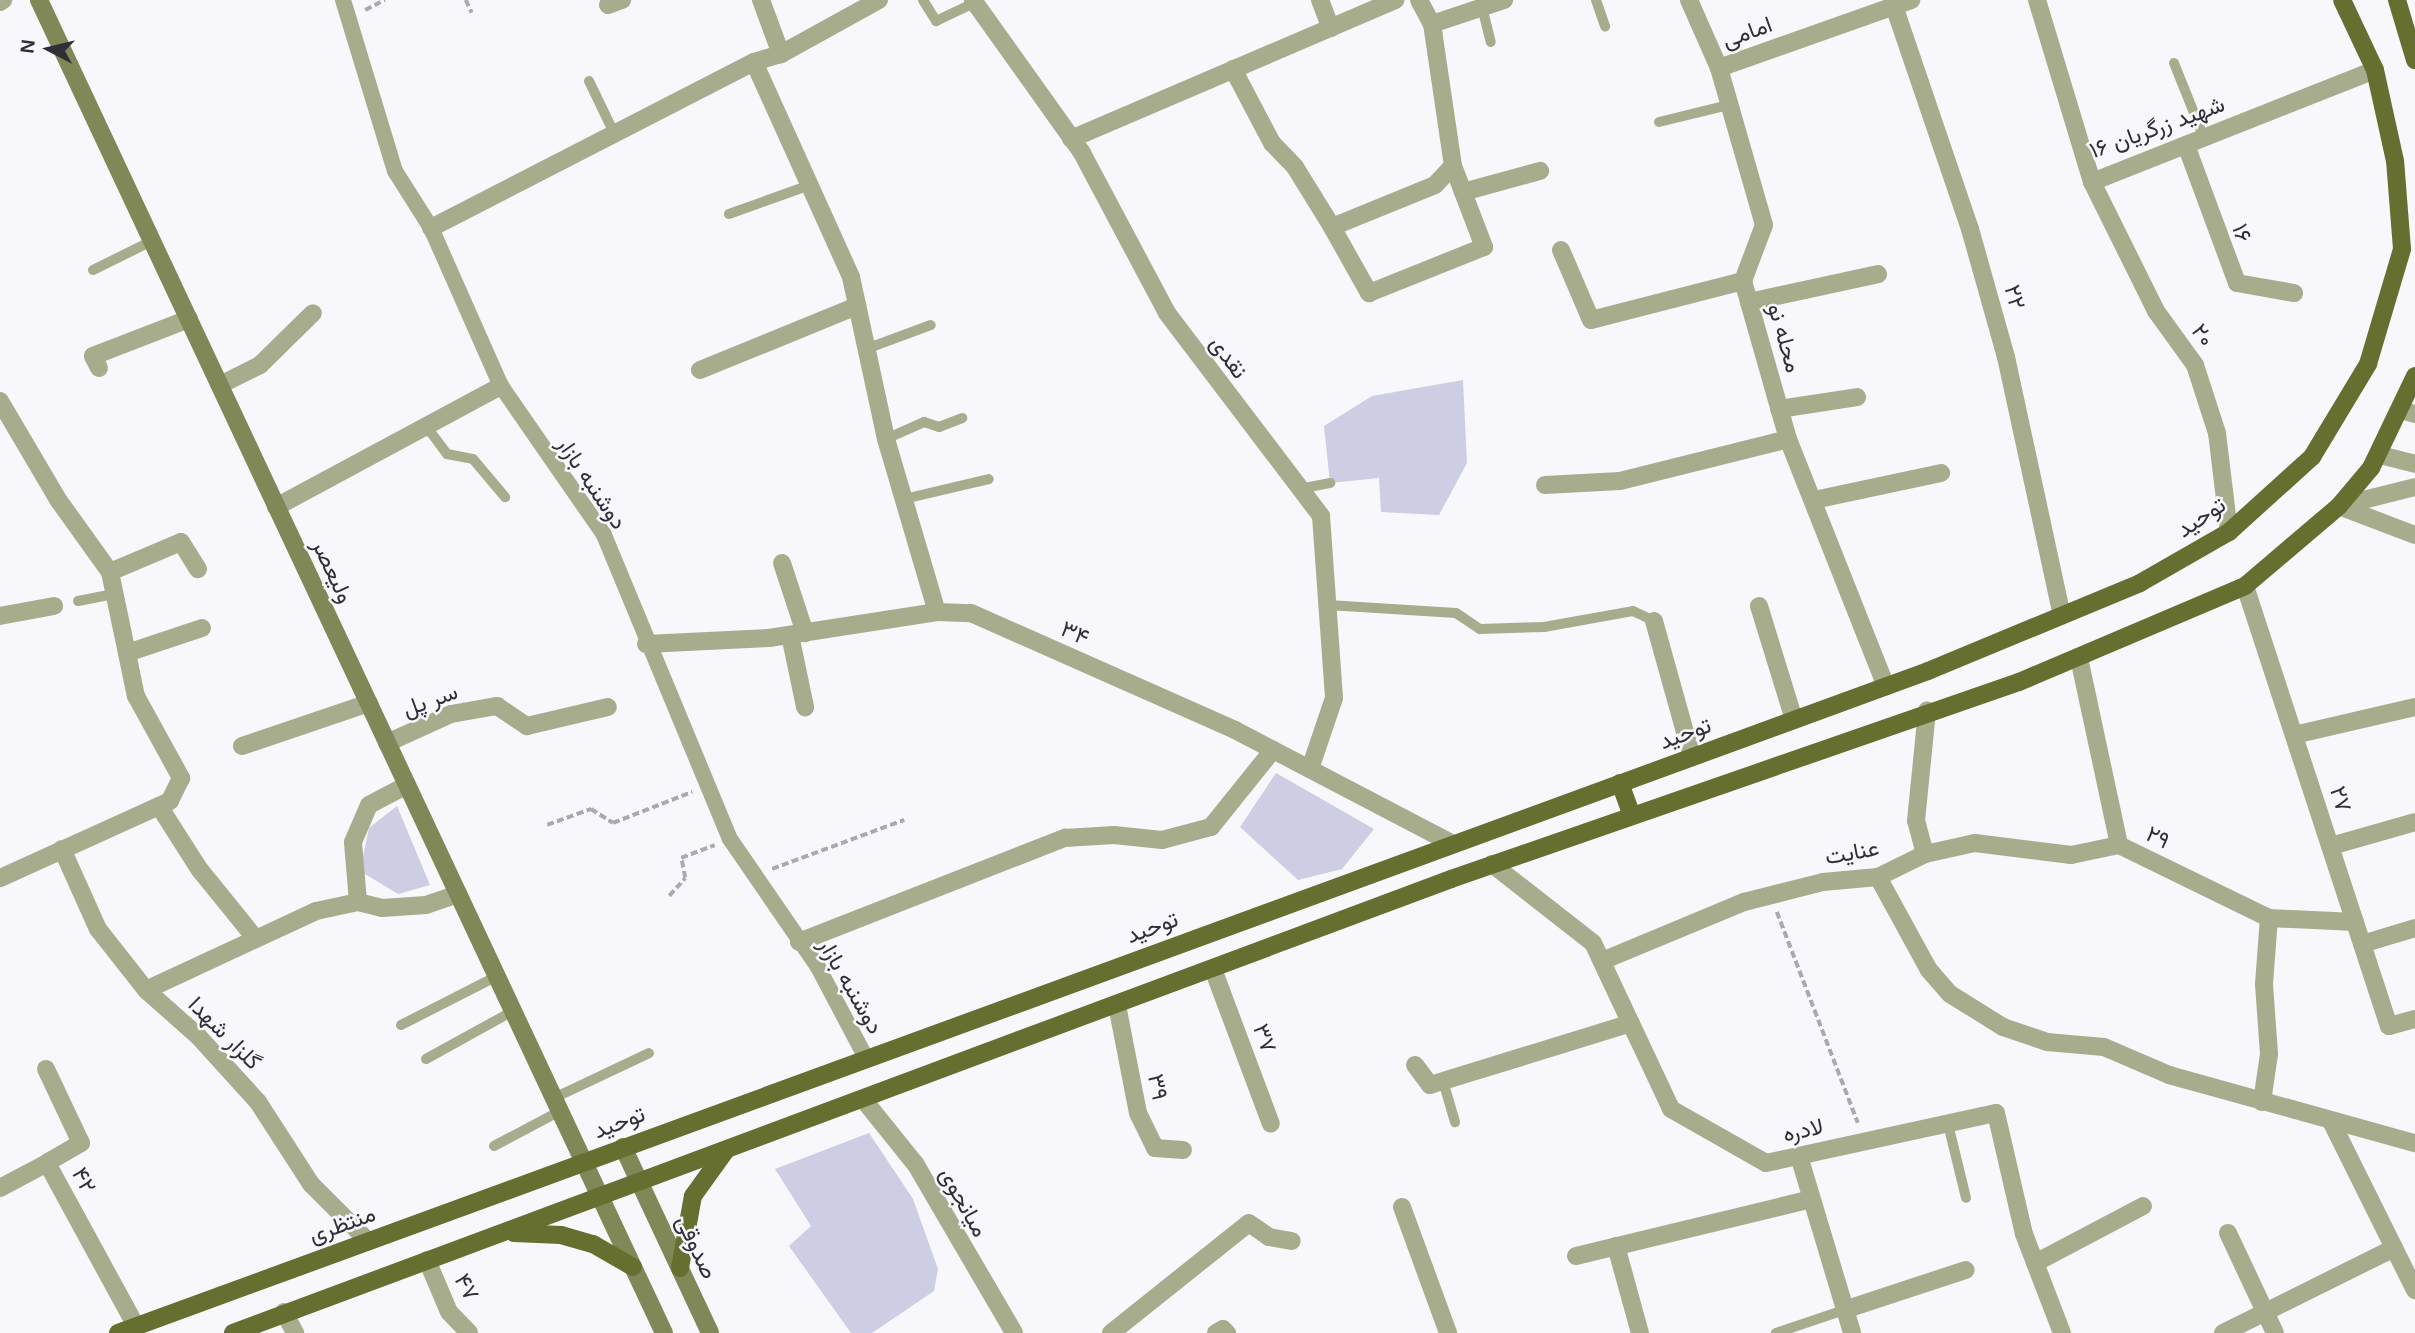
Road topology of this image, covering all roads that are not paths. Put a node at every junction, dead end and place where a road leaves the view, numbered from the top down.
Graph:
1 (39, 0) edge
2 (343, 0) edge
3 (761, 0) edge
4 (879, 0) edge
5 (923, 0) edge
6 (1320, 0) edge
7 (1396, 0) edge
8 (1419, 0) edge
9 (1504, 0) edge
10 (1596, 0) edge
11 (1689, 0) edge
12 (2036, 0) edge
13 (2342, 0) edge
14 (2397, 0) edge
15 (974, 1) edge
16 (1899, 2) edge
17 (1482, 7) junction
18 (1432, 24) junction
19 (1605, 26) dead end
20 (1331, 28) junction
21 (1491, 42) dead end
22 (781, 54) junction
23 (2415, 60) edge
24 (754, 62) junction
25 (2174, 63) dead end
26 (1718, 68) junction
27 (1233, 69) junction
28 (2375, 70) junction
29 (589, 81) dead end
30 (1729, 106) junction
31 (1659, 122) dead end
32 (614, 133) junction
33 (2204, 138) junction
34 (1071, 139) junction
35 (2186, 145) junction
36 (1453, 166) junction
37 (1540, 171) dead end
38 (2092, 182) junction
39 (810, 185) junction
40 (1463, 192) junction
41 (729, 214) dead end
42 (1332, 227) junction
43 (431, 228) junction
44 (152, 241) junction
45 (1561, 250) dead end
46 (93, 270) dead end
47 (1878, 274) dead end
48 (1744, 281) junction
49 (2294, 293) dead end
50 (1749, 302) junction
51 (857, 306) junction
52 (313, 313) dead end
53 (189, 319) junction
54 (931, 325) dead end
55 (866, 349) junction
56 (99, 368) dead end
57 (700, 370) dead end
58 (2415, 376) edge
59 (220, 385) junction
60 (500, 386) junction
61 (1857, 397) dead end
62 (0, 401) edge
63 (1780, 409) junction
64 (2408, 412) edge
65 (962, 418) dead end
66 (426, 426) junction
67 (886, 439) junction
68 (1788, 439) junction
69 (2380, 456) junction
70 (2415, 464) edge
71 (1941, 473) dead end
72 (989, 479) dead end
73 (1330, 482) dead end
74 (1545, 485) dead end
75 (2415, 486) edge
76 (1299, 489) junction
77 (505, 497) dead end
78 (904, 499) junction
79 (1814, 500) junction
80 (2339, 506) junction
81 (276, 507) junction
82 (2229, 532) junction
83 (2415, 535) edge
84 (782, 563) dead end
85 (198, 569) dead end
86 (110, 572) junction
87 (2245, 586) junction
88 (115, 594) junction
89 (78, 601) dead end
90 (1328, 605) junction
91 (54, 606) dead end
92 (1759, 606) dead end
93 (937, 612) junction
94 (0, 615) edge
95 (2062, 615) junction
96 (1654, 621) joint
97 (202, 628) dead end
98 (797, 634) junction
99 (646, 645) junction
100 (127, 653) junction
101 (2079, 658) junction
102 (1886, 686) junction
103 (369, 703) junction
104 (805, 706) dead end
105 (607, 707) dead end
106 (2415, 708) edge
107 (1927, 711) junction
108 (1794, 720) junction
109 (2294, 735) junction
110 (387, 743) junction
111 (242, 746) dead end
112 (1273, 750) junction
113 (1692, 757) junction
114 (1310, 769) junction
115 (1620, 783) junction
116 (407, 785) junction
117 (159, 806) junction
118 (1631, 814) junction
119 (2415, 822) edge
120 (1452, 844) junction
121 (2119, 845) junction
122 (2330, 846) junction
123 (62, 849) junction
124 (1925, 854) junction
125 (1492, 864) junction
126 (1878, 877) junction
127 (0, 878) edge
128 (458, 894) junction
129 (358, 902) junction
130 (2269, 918) junction
131 (2355, 922) junction
132 (2415, 929) edge
133 (255, 938) junction
134 (799, 942) junction
135 (2362, 944) junction
136 (1602, 961) junction
137 (1213, 969) junction
138 (497, 976) junction
139 (146, 990) junction
140 (1117, 1005) junction
141 (513, 1011) junction
142 (2415, 1019) edge
143 (1631, 1023) junction
144 (401, 1025) dead end
145 (649, 1053) dead end
146 (865, 1056) junction
147 (426, 1059) dead end
148 (1415, 1065) dead end
149 (46, 1069) dead end
150 (1443, 1081) junction
151 (863, 1099) junction
152 (2262, 1102) junction
153 (557, 1105) junction
154 (2331, 1121) junction
155 (1455, 1122) dead end
156 (1271, 1124) dead end
157 (1948, 1124) junction
158 (2415, 1143) edge
159 (494, 1146) dead end
160 (623, 1147) junction
161 (728, 1148) junction
162 (1183, 1150) dead end
163 (1799, 1156) junction
164 (583, 1162) junction
165 (47, 1163) junction
166 (639, 1182) junction
167 (0, 1188) edge
168 (600, 1197) junction
169 (1966, 1198) dead end
170 (1808, 1200) junction
171 (2143, 1206) dead end
172 (1402, 1207) dead end
173 (503, 1232) junction
174 (2228, 1233) dead end
175 (368, 1241) junction
176 (1292, 1241) dead end
177 (1616, 1246) junction
178 (2394, 1248) junction
179 (1576, 1256) dead end
180 (427, 1260) junction
181 (2035, 1263) junction
182 (633, 1267) junction
183 (680, 1268) junction
184 (1966, 1270) dead end
185 (2415, 1290) edge
186 (1844, 1310) junction
187 (284, 1312) junction
188 (2265, 1312) junction
189 (136, 1326) junction
190 (118, 1333) edge
191 (233, 1333) edge
192 (295, 1333) edge
193 (469, 1333) edge
194 (664, 1333) edge
195 (710, 1333) edge
196 (1014, 1333) edge
197 (1111, 1333) edge
198 (1216, 1333) edge
199 (1227, 1333) edge
200 (1448, 1333) edge
201 (1640, 1333) edge
202 (1776, 1333) edge
203 (1852, 1333) edge
204 (2062, 1333) edge
205 (2223, 1333) edge
206 (2275, 1333) edge

1 - 44 main road, ولیعصر
2 - 43 street, دوشنبه بازار
3 - 22 street
4 - 22 street
5 - 15 lane
6 - 20 street
7 - 20 street
8 - 18 street
9 - 17 street
10 - 19 lane
11 - 26 street, محله نو
12 - 38 street, ۱۶ شهید زرگریان
13 - 28 main road, توحید
14 - 23 main road
15 - 34 street, نقدی
16 - 26 street, امامی
16 - 95 street, ۲۲
17 - 18 street
17 - 21 lane
18 - 36 street
20 - 27 street
22 - 24 street
24 - 32 street
24 - 39 street
25 - 33 lane
26 - 30 street, محله نو
27 - 34 street
27 - 42 street
28 - 33 street, ۱۶ شهید زرگریان
28 - 82 main road, توحید
29 - 32 lane
30 - 31 lane
30 - 48 street, محله نو
32 - 43 street
33 - 35 street, ۱۶ شهید زرگریان
34 - 76 street, نقدی
35 - 38 street, ۱۶ شهید زرگریان
35 - 49 street, ۱۶
36 - 40 street
36 - 42 street
37 - 40 street
38 - 82 street, ۲۰
39 - 41 lane
39 - 51 street
40 - 42 street
43 - 60 street, دوشنبه بازار
44 - 46 lane
44 - 53 main road, ولیعصر
45 - 48 street
47 - 50 street
48 - 50 street, محله نو
50 - 63 street, محله نو
51 - 55 street
51 - 57 street
52 - 59 street
53 - 56 street
53 - 59 main road, ولیعصر
54 - 55 lane
55 - 67 street
58 - 64 main road
59 - 81 main road, ولیعصر
60 - 66 street
60 - 99 street, دوشنبه بازار
61 - 63 street
62 - 86 street
63 - 68 street, محله نو
64 - 69 main road
65 - 67 lane
66 - 77 lane
66 - 81 street
67 - 78 street
68 - 74 street
68 - 79 street, محله نو
69 - 70 street
69 - 80 main road
71 - 79 street
72 - 78 lane
73 - 76 lane
75 - 80 street
76 - 90 street, نقدی
78 - 93 street
79 - 102 street, محله نو
80 - 83 street
80 - 87 main road
81 - 103 main road, ولیعصر
82 - 95 main road, توحید
84 - 98 street
85 - 86 street
86 - 88 street
87 - 101 main road
87 - 109 street, ۲۷
88 - 89 lane
88 - 100 street
90 - 96 lane
90 - 114 street, نقدی
91 - 94 street
92 - 108 street
93 - 98 street, ۳۴
93 - 112 street, ۳۴
95 - 102 main road, توحید
96 - 113 street
97 - 100 street
98 - 99 street, ۳۴
98 - 104 street
99 - 134 street, دوشنبه بازار
100 - 117 street
101 - 107 main road
101 - 121 street, ۲۹
102 - 108 main road, توحید
103 - 110 main road, ولیعصر
103 - 111 street
105 - 110 street, سر پل
106 - 109 street
107 - 118 main road
107 - 124 street
108 - 113 main road, توحید
109 - 122 street, ۲۷
110 - 116 main road, ولیعصر
112 - 114 street, ۳۴
112 - 134 street
113 - 115 main road, توحید
114 - 120 street, ۳۴
115 - 118 main road
115 - 120 main road, توحید
116 - 128 main road, ولیعصر
116 - 129 street
117 - 123 street
117 - 133 street
118 - 125 main road
119 - 122 street
120 - 146 main road, توحید
121 - 124 street, عنایت
121 - 130 street, ۲۹
122 - 131 street, ۲۷
123 - 127 street
123 - 139 street, گلزار شهدا
124 - 126 street, عنایت
125 - 136 street, لادره
125 - 137 main road
126 - 136 street, عنایت
126 - 152 street
128 - 129 street
128 - 138 main road, ولیعصر
129 - 133 street
130 - 131 street, ۲۹
130 - 152 street
131 - 135 street, ۲۷
132 - 135 street
133 - 139 street
134 - 146 street, دوشنبه بازار
135 - 142 street, ۲۷
136 - 143 street, لادره
137 - 140 main road
137 - 156 street, ۳۷
138 - 141 main road, ولیعصر
138 - 144 lane
139 - 175 street, گلزار شهدا
140 - 151 main road
140 - 162 street, ۳۹
141 - 147 lane
141 - 153 main road, ولیعصر
143 - 150 street
143 - 163 street, لادره
145 - 153 lane
146 - 160 main road, توحید
148 - 150 street
149 - 165 street, ۴۲
150 - 155 lane
151 - 161 main road
151 - 196 street, میانجوی
152 - 154 street
153 - 159 lane
153 - 164 main road, ولیعصر
154 - 158 street
154 - 178 street
157 - 163 street, لادره
157 - 169 lane
157 - 181 street, لادره
160 - 164 main road, توحید
160 - 166 main road, صدوقی
161 - 166 main road
161 - 183 main road
163 - 170 street
164 - 168 main road, ولیعصر
164 - 175 main road, منتظری
165 - 167 street
165 - 189 street, ۴۲
166 - 168 main road
166 - 183 main road, صدوقی
168 - 173 main road
168 - 182 main road
170 - 177 street
170 - 186 street
171 - 181 street
172 - 200 street
173 - 180 main road
173 - 182 main road
174 - 188 street
175 - 189 main road, منتظری
176 - 197 street
177 - 179 street
177 - 201 street
178 - 185 street
178 - 188 street
180 - 187 main road
180 - 193 street, ۴۷
181 - 204 street, لادره
182 - 194 main road
183 - 195 main road, صدوقی
184 - 186 street
186 - 202 lane
186 - 203 street
187 - 191 main road
187 - 192 street
188 - 205 street
188 - 206 street
189 - 190 main road, منتظری
198 - 199 street

